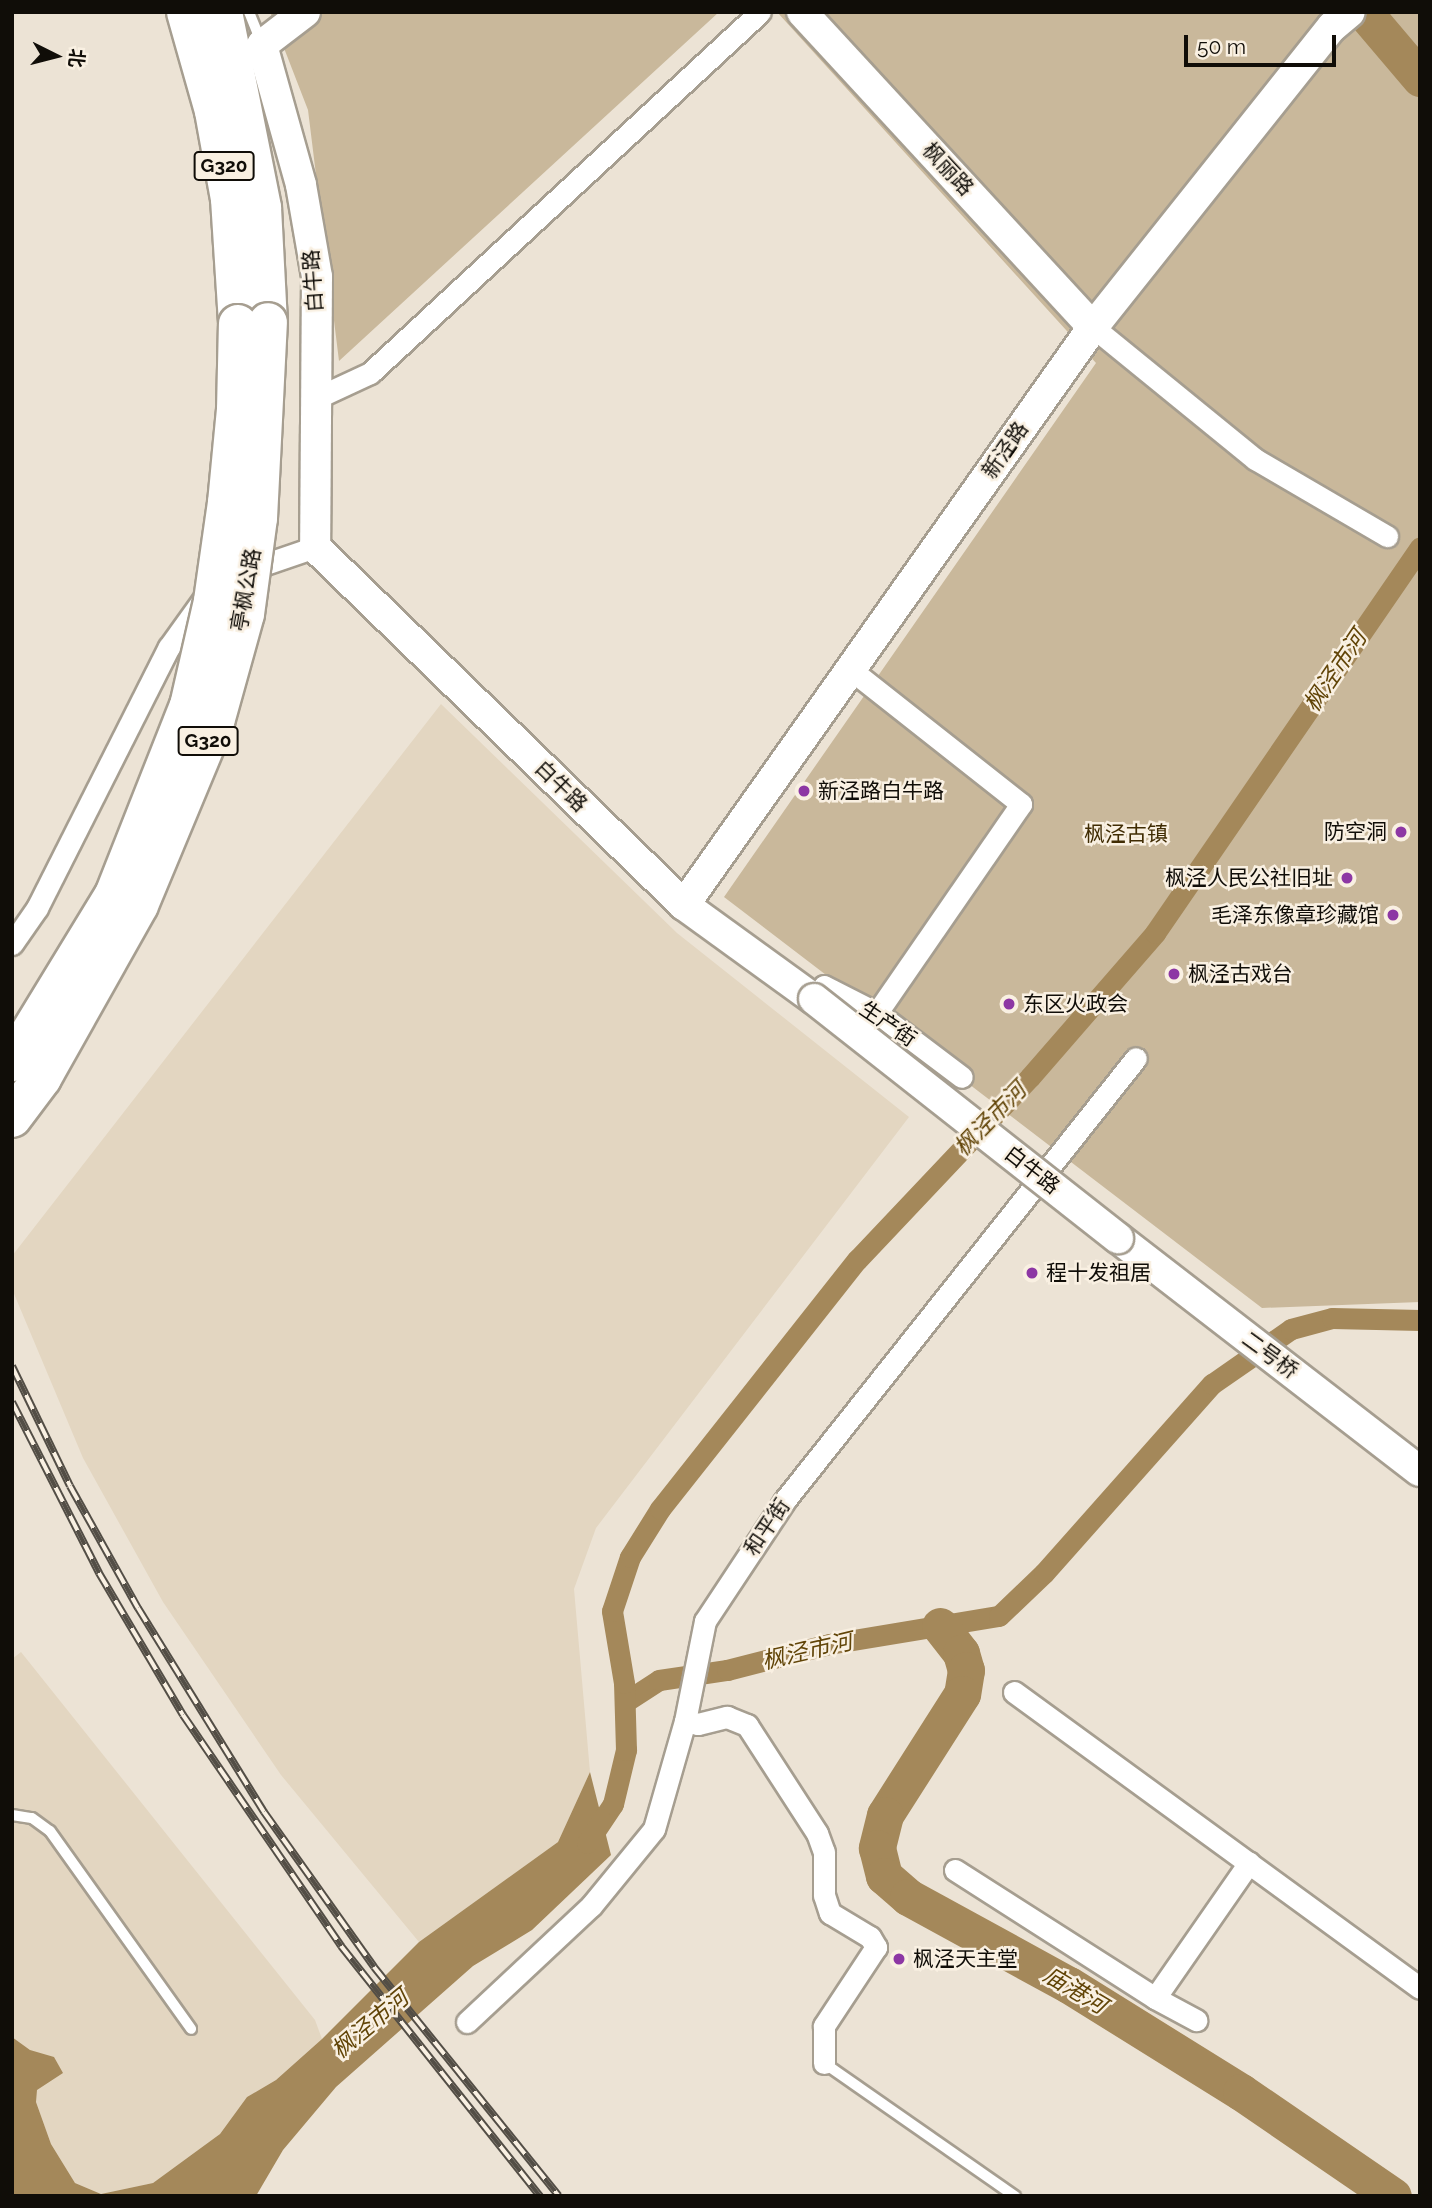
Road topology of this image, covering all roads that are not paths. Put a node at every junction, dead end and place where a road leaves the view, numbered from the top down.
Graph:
1 (186, 12) edge
2 (223, 12) edge
3 (249, 12) edge
4 (305, 12) edge
5 (760, 12) edge
6 (802, 12) edge
7 (1341, 20) edge
8 (262, 45) junction
9 (253, 323) junction
10 (1093, 327) junction
11 (314, 399) junction
12 (1387, 536) dead end
13 (315, 547) junction
14 (850, 669) junction
15 (684, 905) junction
16 (12, 944) edge
17 (814, 999) junction
18 (877, 1013) junction
19 (1136, 1058) dead end
20 (12, 1062) edge
21 (962, 1077) dead end
22 (12, 1118) edge
23 (1222, 1320) joint
24 (1420, 1471) edge
25 (1014, 1692) dead end
26 (688, 1711) junction
27 (12, 1815) edge
28 (1249, 1863) junction
29 (955, 1870) dead end
30 (1420, 1988) edge
31 (1155, 1998) junction
32 (1196, 2020) dead end
33 (467, 2022) dead end
34 (191, 2029) dead end
35 (824, 2063) joint
36 (1015, 2196) edge

1 - 9 highway, 亭枫公路 / G320
2 - 9 highway, 亭枫公路 / G320
3 - 8 lane
4 - 8 street
5 - 11 street
6 - 10 street, 枫丽路
7 - 10 street, 新泾路
8 - 11 street, 白牛路
9 - 20 highway, 亭枫公路 / G320, bridge
9 - 22 highway, 亭枫公路 / G320, bridge
10 - 12 street
10 - 14 street, 新泾路
11 - 13 street, 白牛路
13 - 15 street, 白牛路
13 - 16 street
14 - 15 street, 新泾路
14 - 18 street
15 - 17 street, 白牛路
17 - 18 street, 生产街
17 - 23 street, 白牛路, bridge
18 - 21 street, 生产街
19 - 26 street, 和平街
23 - 24 street, 二号桥
25 - 28 street
26 - 33 street, 和平街
26 - 35 street
27 - 34 lane
28 - 30 street
28 - 31 street
29 - 31 street
31 - 32 street
35 - 36 lane

